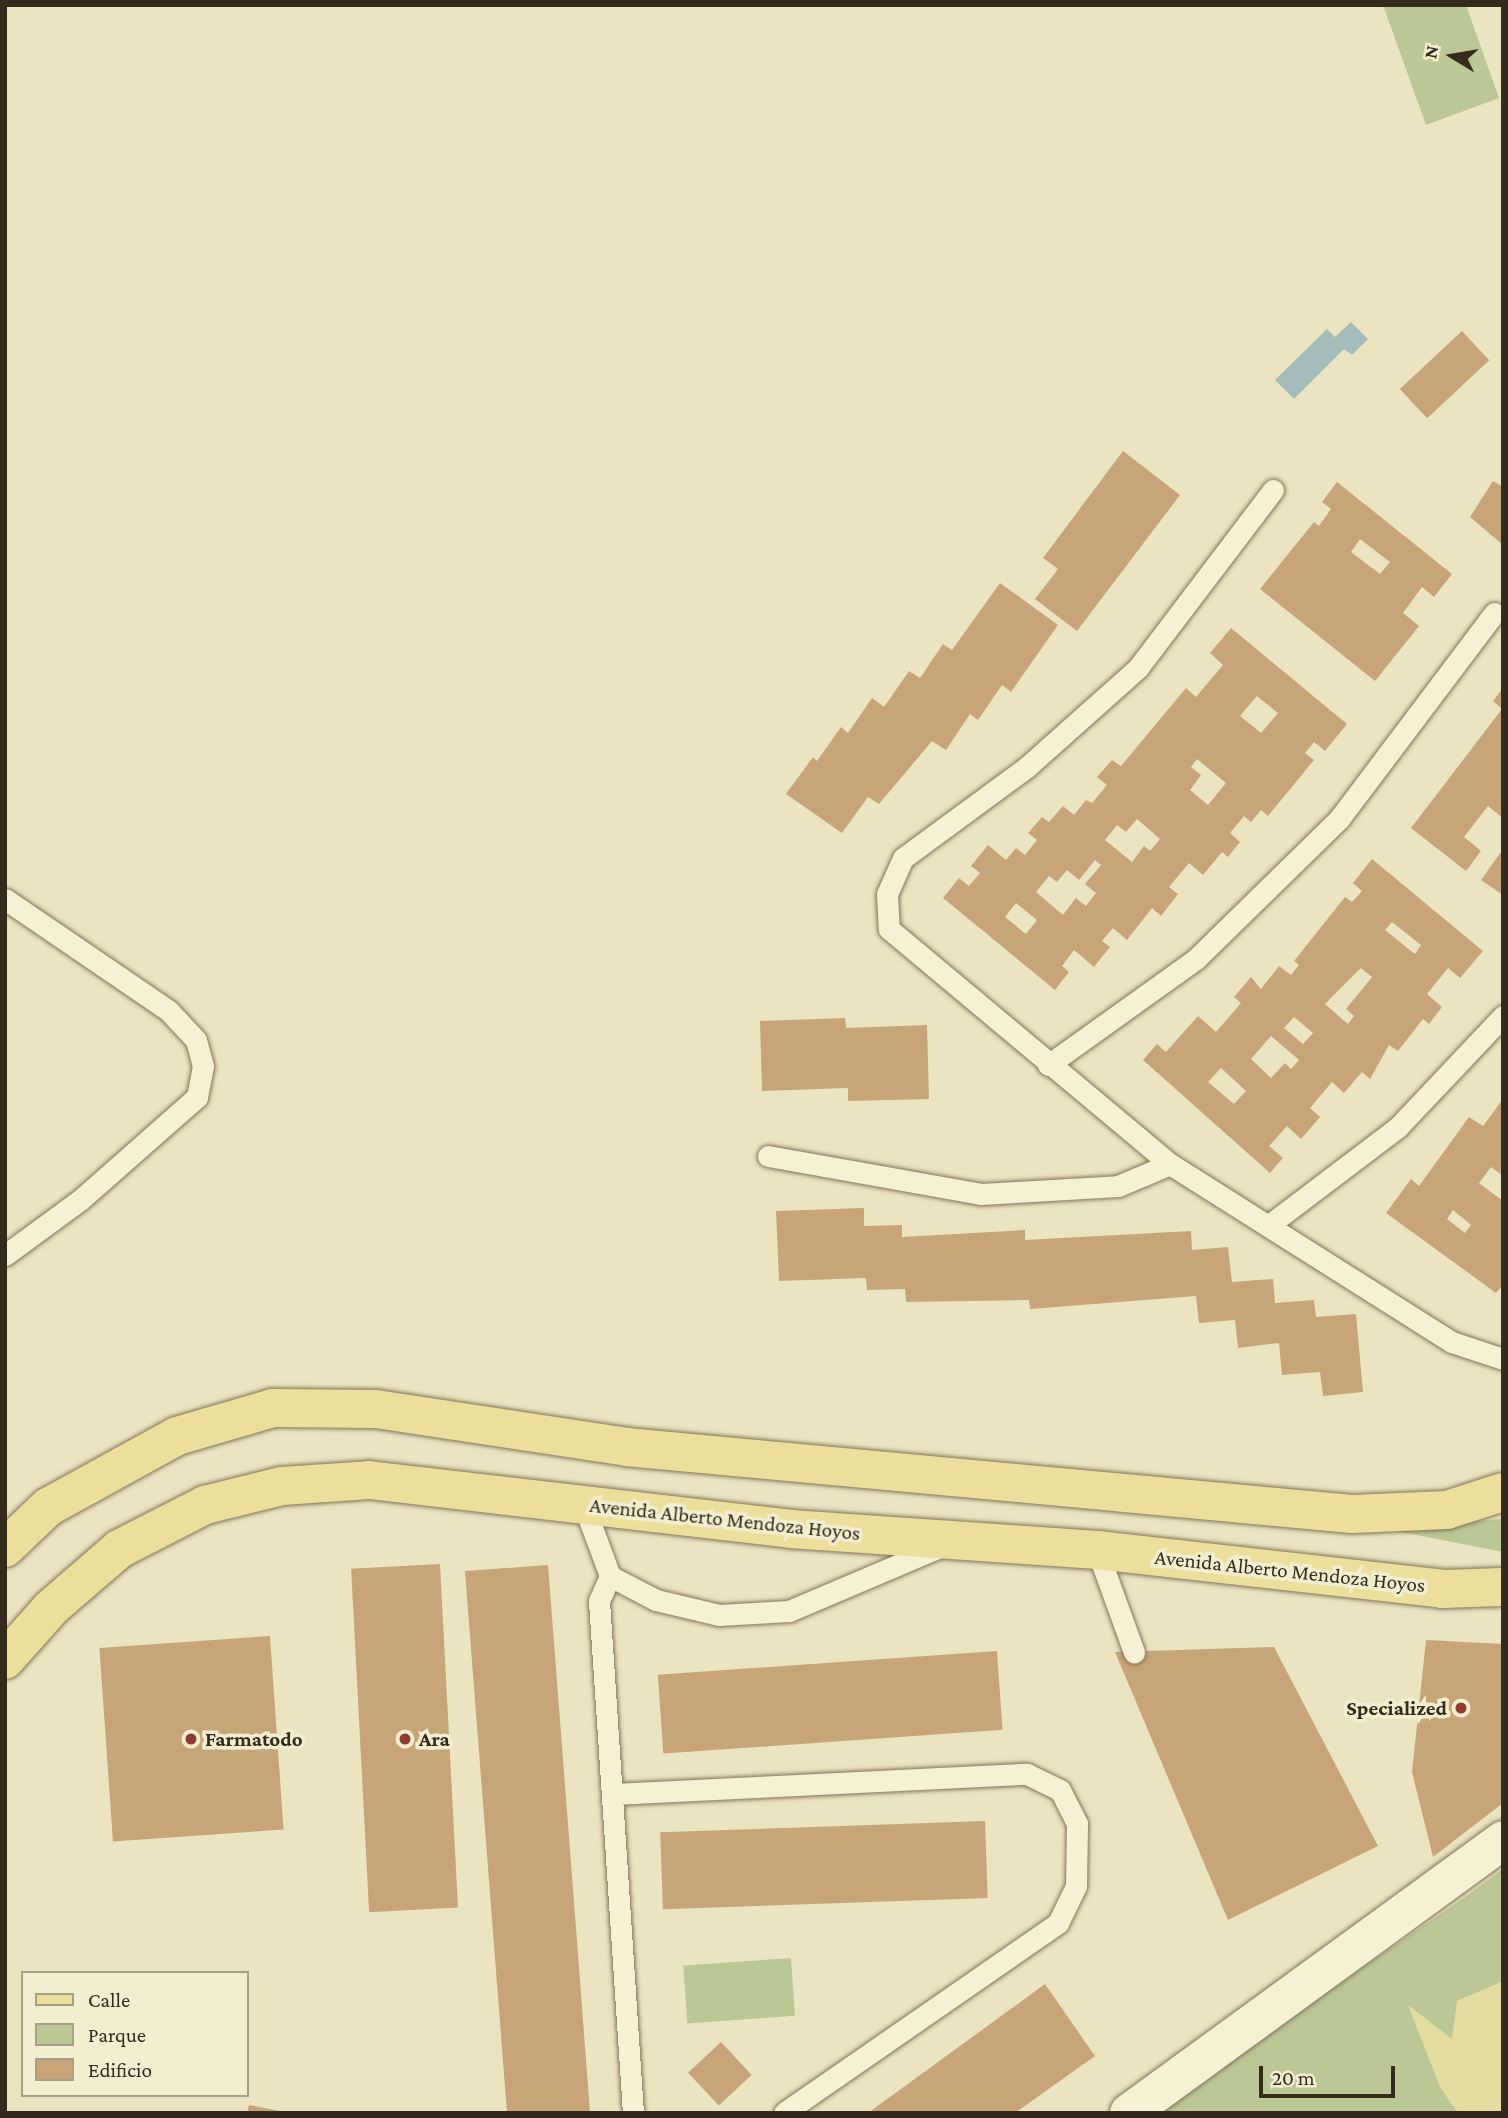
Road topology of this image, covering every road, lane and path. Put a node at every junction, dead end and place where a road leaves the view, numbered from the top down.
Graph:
1 (1273, 491) dead end
2 (1494, 613) dead end
3 (5, 899) edge
4 (1503, 1016) edge
5 (1048, 1065) junction
6 (768, 1156) dead end
7 (1170, 1164) junction
8 (1269, 1225) junction
9 (5, 1255) edge
10 (1503, 1359) edge
11 (1503, 1492) edge
12 (584, 1506) junction
13 (958, 1539) junction
14 (5, 1548) edge
15 (1097, 1550) junction
16 (610, 1576) junction
17 (1503, 1587) edge
18 (1134, 1652) dead end
19 (5, 1660) edge
20 (613, 1794) junction
21 (1503, 1840) edge
22 (633, 2113) edge
23 (785, 2113) edge
24 (1129, 2113) edge

1 - 5 lane
2 - 5 lane
3 - 9 lane
4 - 8 lane
5 - 7 lane
6 - 7 lane
7 - 8 lane
8 - 10 lane
11 - 14 main road
12 - 13 main road, Avenida Alberto Mendoza Hoyos
12 - 16 lane
12 - 19 main road, Avenida Alberto Mendoza Hoyos
13 - 15 main road, Avenida Alberto Mendoza Hoyos
13 - 16 lane
15 - 17 main road, Avenida Alberto Mendoza Hoyos
15 - 18 lane
16 - 20 lane
20 - 22 lane
20 - 23 lane
21 - 24 street

